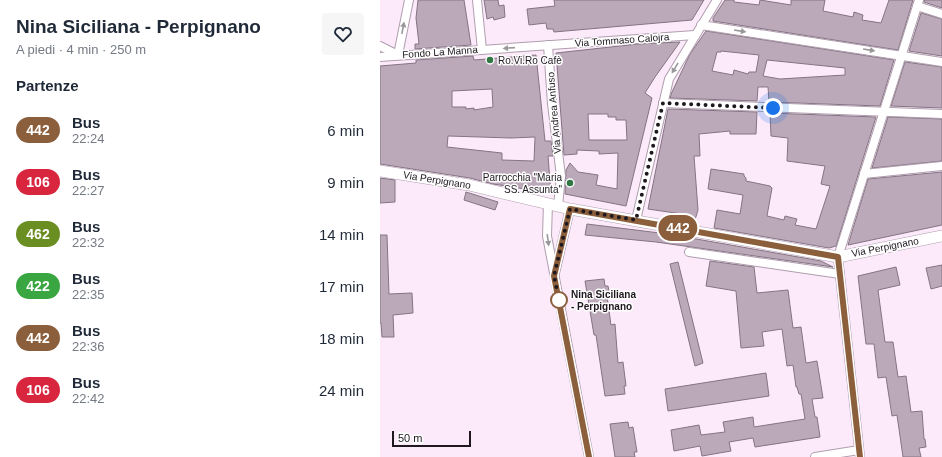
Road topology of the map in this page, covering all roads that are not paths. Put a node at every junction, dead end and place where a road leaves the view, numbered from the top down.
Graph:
1 (409, 0) edge
2 (477, 0) edge
3 (717, 0) edge
4 (918, 3) edge
5 (942, 14) edge
6 (702, 25) junction
7 (696, 35) junction
8 (548, 45) junction
9 (380, 46) edge
10 (482, 50) junction
11 (398, 55) junction
12 (901, 55) junction
13 (380, 57) edge
14 (942, 62) edge
15 (663, 103) junction
16 (883, 112) junction
17 (942, 114) edge
18 (942, 166) edge
19 (380, 171) edge
20 (864, 174) junction
21 (553, 205) junction
22 (570, 209) junction
23 (636, 220) junction
24 (942, 236) edge
25 (689, 252) dead end
26 (838, 257) junction
27 (840, 274) junction
28 (554, 276) junction
29 (860, 454) edge
30 (589, 457) edge
31 (814, 457) edge

11 -> 1 street
2 - 10 street
3 - 6 street
4 - 5 street
4 - 12 street
6 - 7 street
6 -> 12 street
7 - 8 street, Via Tommaso Calojra
7 -> 15 street
8 -> 10 street, Fondo La Manna
8 - 21 street, Via Andrea Anfuso
9 - 11 street
10 - 11 street, Fondo La Manna
11 - 13 street, Fondo La Manna
12 - 14 street
12 - 16 street
15 - 16 street
15 - 23 street
16 - 17 street
16 - 20 street
18 - 20 street
19 - 21 street, Via Perpignano
20 - 26 street
21 - 22 street, Via Perpignano
21 -> 28 street, Via Andrea Anfuso
22 - 23 street, Via Perpignano
22 - 28 street
23 - 26 street, Via Perpignano
24 - 26 street, Via Perpignano
25 - 27 street
26 - 27 street
27 - 29 street
28 - 30 street, Via Andrea Anfuso
29 - 31 street

